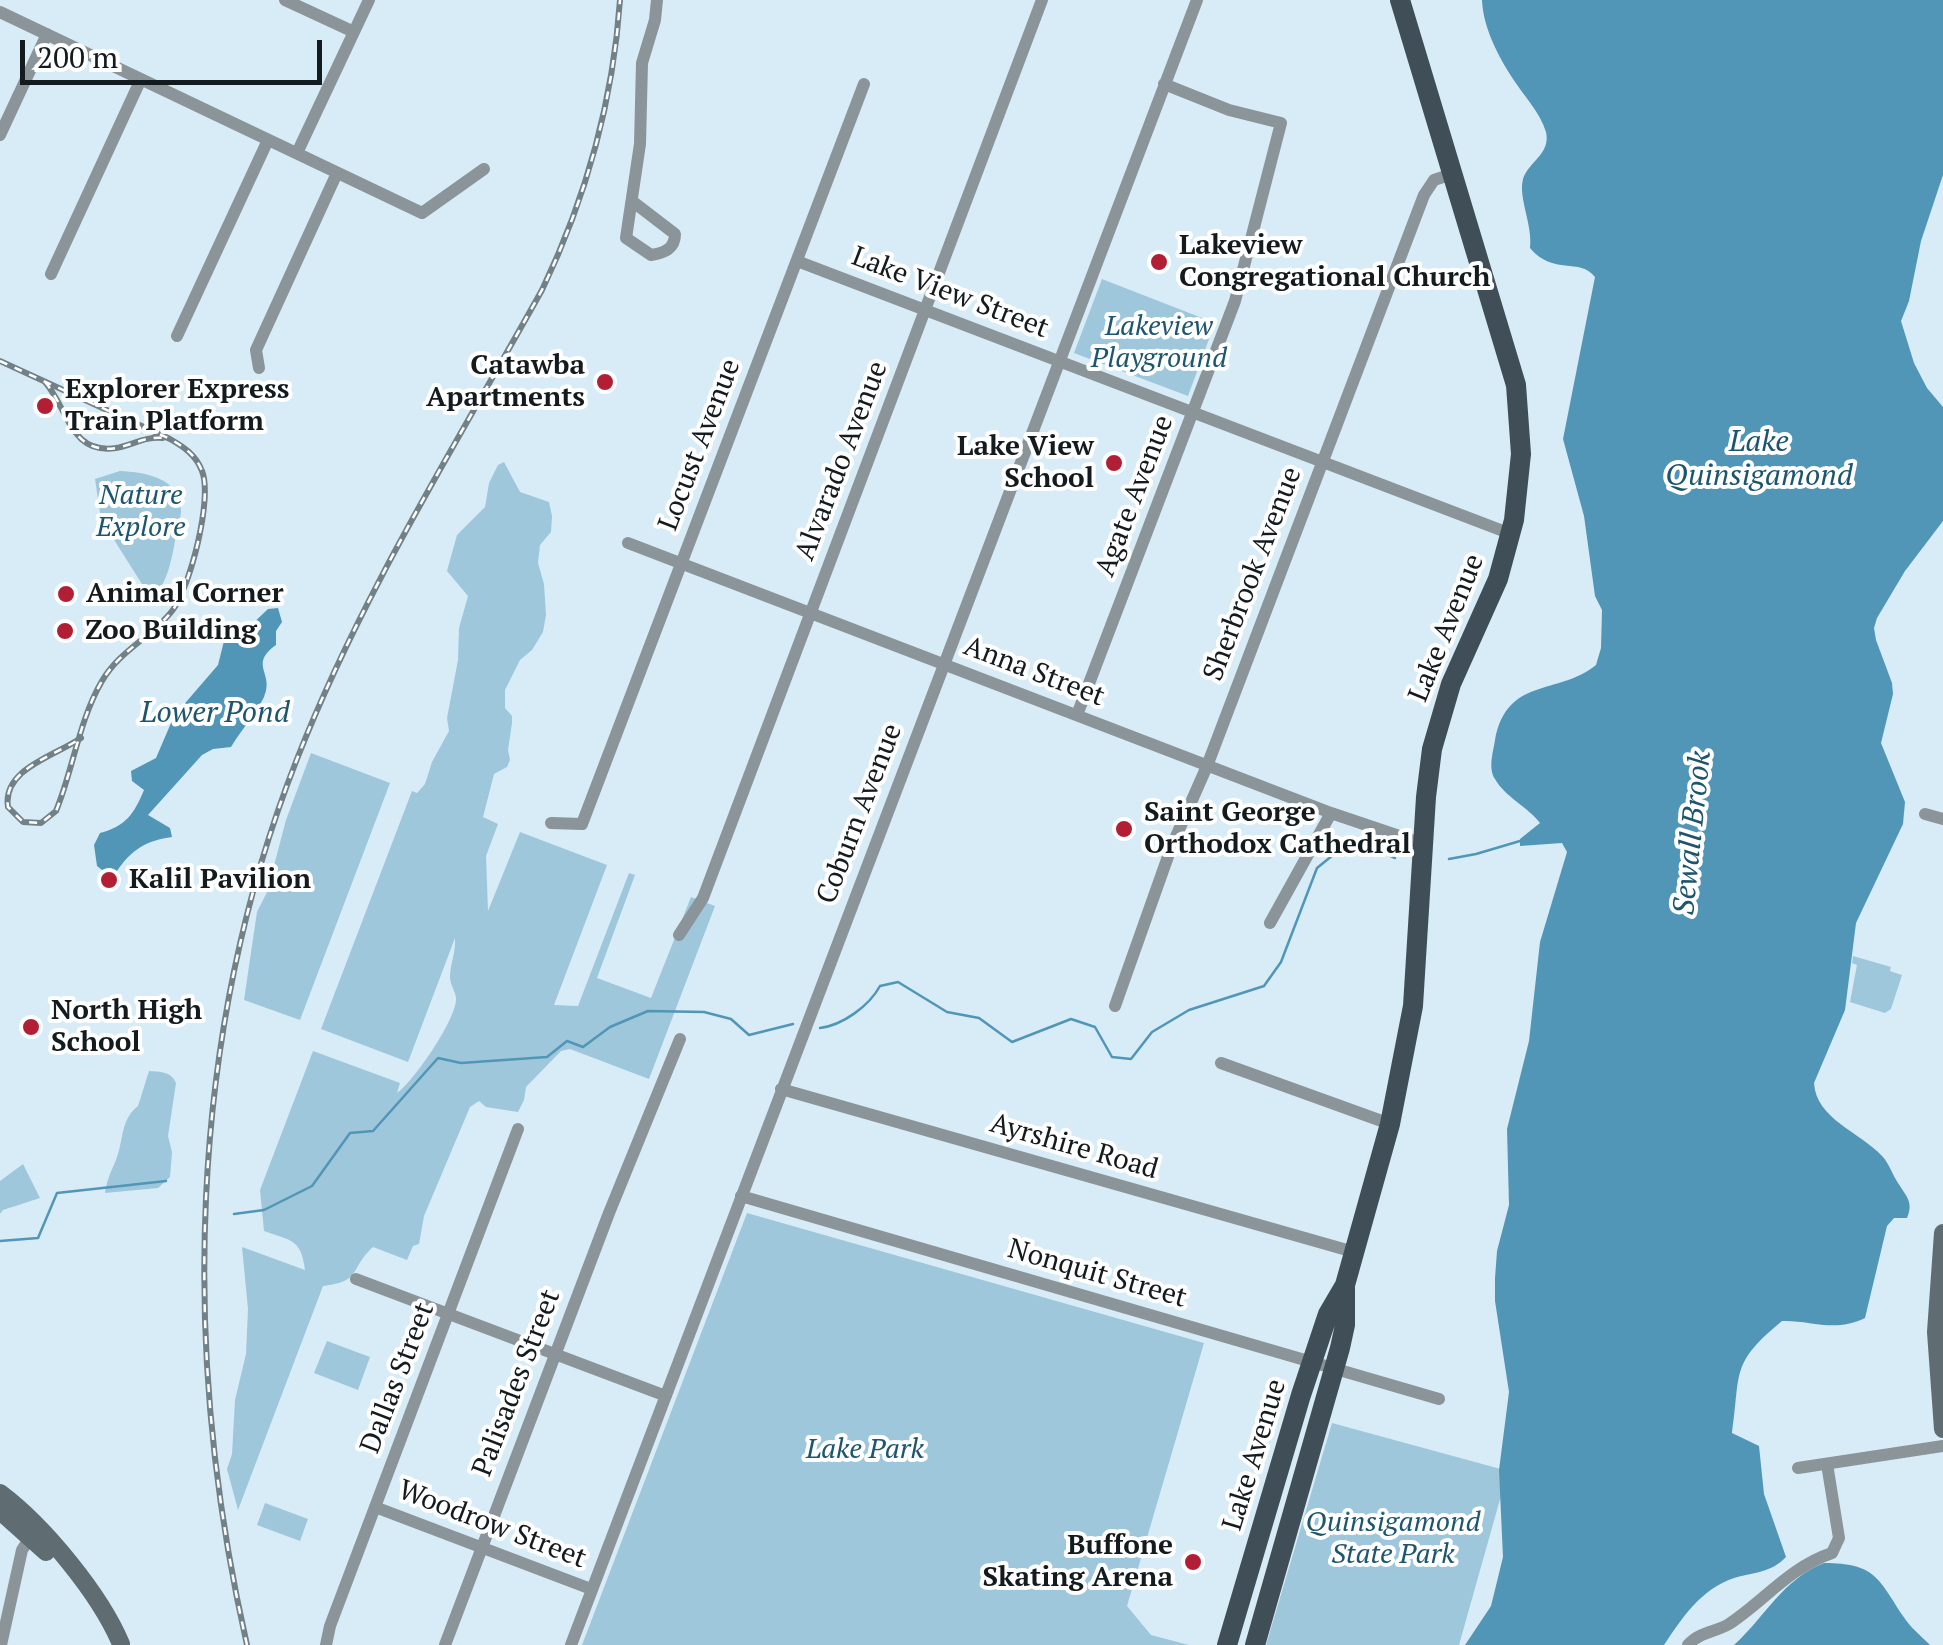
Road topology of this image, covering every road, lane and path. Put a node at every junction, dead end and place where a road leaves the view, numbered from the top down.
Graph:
1 (285, 0) edge
2 (370, 0) edge
3 (657, 0) edge
4 (1042, 0) edge
5 (1196, 0) edge
6 (1400, 0) edge
7 (0, 12) edge
8 (354, 32) junction
9 (46, 34) junction
10 (142, 79) junction
11 (864, 84) dead end
12 (1164, 84) junction
13 (0, 135) edge
14 (268, 140) junction
15 (297, 153) junction
16 (484, 168) dead end
17 (338, 172) junction
18 (1452, 174) junction
19 (632, 201) junction
20 (797, 261) junction
21 (51, 274) dead end
22 (926, 310) junction
23 (177, 336) dead end
24 (1059, 361) junction
25 (259, 368) dead end
26 (1193, 414) junction
27 (1322, 462) junction
28 (1512, 534) junction
29 (628, 543) dead end
30 (681, 564) junction
31 (811, 615) junction
32 (943, 664) junction
33 (1077, 715) junction
34 (1208, 766) junction
35 (1330, 813) junction
36 (1925, 814) dead end
37 (1943, 820) edge
38 (551, 823) dead end
39 (1423, 844) junction
40 (1270, 923) dead end
41 (679, 936) dead end
42 (1115, 1006) dead end
43 (680, 1039) dead end
44 (1221, 1063) dead end
45 (781, 1089) junction
46 (1390, 1124) junction
47 (518, 1129) dead end
48 (741, 1196) junction
49 (1943, 1233) edge
50 (1354, 1252) junction
51 (356, 1279) dead end
52 (1345, 1285) junction
53 (450, 1312) junction
54 (1940, 1332) edge
55 (556, 1353) junction
56 (1313, 1362) junction
57 (1334, 1369) junction
58 (666, 1396) junction
59 (1439, 1399) dead end
60 (1943, 1429) edge
61 (1943, 1446) edge
62 (1827, 1464) junction
63 (1798, 1468) dead end
64 (0, 1493) edge
65 (374, 1508) junction
66 (0, 1511) edge
67 (35, 1531) junction
68 (481, 1545) junction
69 (591, 1589) junction
70 (1, 1645) edge
71 (122, 1645) edge
72 (326, 1645) edge
73 (445, 1645) edge
74 (571, 1645) edge
75 (1226, 1645) edge
76 (1255, 1645) edge
77 (1688, 1645) edge

1 - 8 street
2 - 8 street
3 - 19 street
4 - 22 street, Alvarado Avenue
5 - 12 street, Coburn Avenue
6 - 18 main road, Lake Avenue
7 - 9 street
8 - 15 street
9 - 10 street
9 - 13 street
10 - 14 street
10 - 21 street
11 - 20 street, Locust Avenue
12 - 24 street, Coburn Avenue
12 - 26 street, Agate Avenue
14 - 15 street
14 - 23 street
15 - 17 street
16 - 17 street
17 - 25 street
18 - 27 street, Sherbrook Avenue
18 - 28 main road, Lake Avenue
19 - 19 street
20 - 22 street, Lake View Street
20 - 30 street, Locust Avenue
22 - 24 street, Lake View Street
22 - 31 street, Alvarado Avenue
24 - 26 street, Lake View Street
24 - 32 street, Coburn Avenue
26 - 27 street, Lake View Street
26 - 33 street, Agate Avenue
27 - 28 street
27 - 34 street, Sherbrook Avenue
28 - 39 main road, Lake Avenue
29 - 30 street, Anna Street
30 - 31 street, Anna Street
30 - 38 street, Locust Avenue
31 - 32 street, Anna Street
31 - 41 street, Alvarado Avenue
32 - 33 street, Anna Street
32 - 45 street, Coburn Avenue
33 - 34 street, Anna Street
34 - 35 street, Anna Street
34 - 42 street, Sherbrook Avenue
35 - 39 street, Anna Street
35 - 40 street
36 - 37 street
39 - 46 main road, Lake Avenue
43 - 55 street, Palisades Street
44 - 46 street
45 - 48 street, Coburn Avenue
45 - 50 street, Ayrshire Road
46 - 50 main road, Lake Avenue
47 - 53 street, Dallas Street
48 - 56 street, Nonquit Street
48 - 58 street, Coburn Avenue
49 - 54 main road
50 - 52 main road, Lake Avenue
51 - 53 street
52 - 56 main road, Lake Avenue
52 - 57 main road, Lake Avenue
53 - 55 street
53 - 65 street, Dallas Street
54 - 60 main road
55 - 58 street
55 - 68 street, Palisades Street
56 - 57 street, Nonquit Street
56 - 75 main road, Lake Avenue
57 - 59 street, Nonquit Street
57 - 76 main road, Lake Avenue
58 - 69 street, Coburn Avenue
61 - 62 street
62 - 63 street
62 - 77 street
64 - 67 main road
65 - 68 street, Woodrow Street
65 - 72 street, Dallas Street
66 - 67 main road
67 - 70 street
67 - 71 main road
68 - 69 street, Woodrow Street
68 - 73 street, Palisades Street
69 - 74 street, Coburn Avenue

